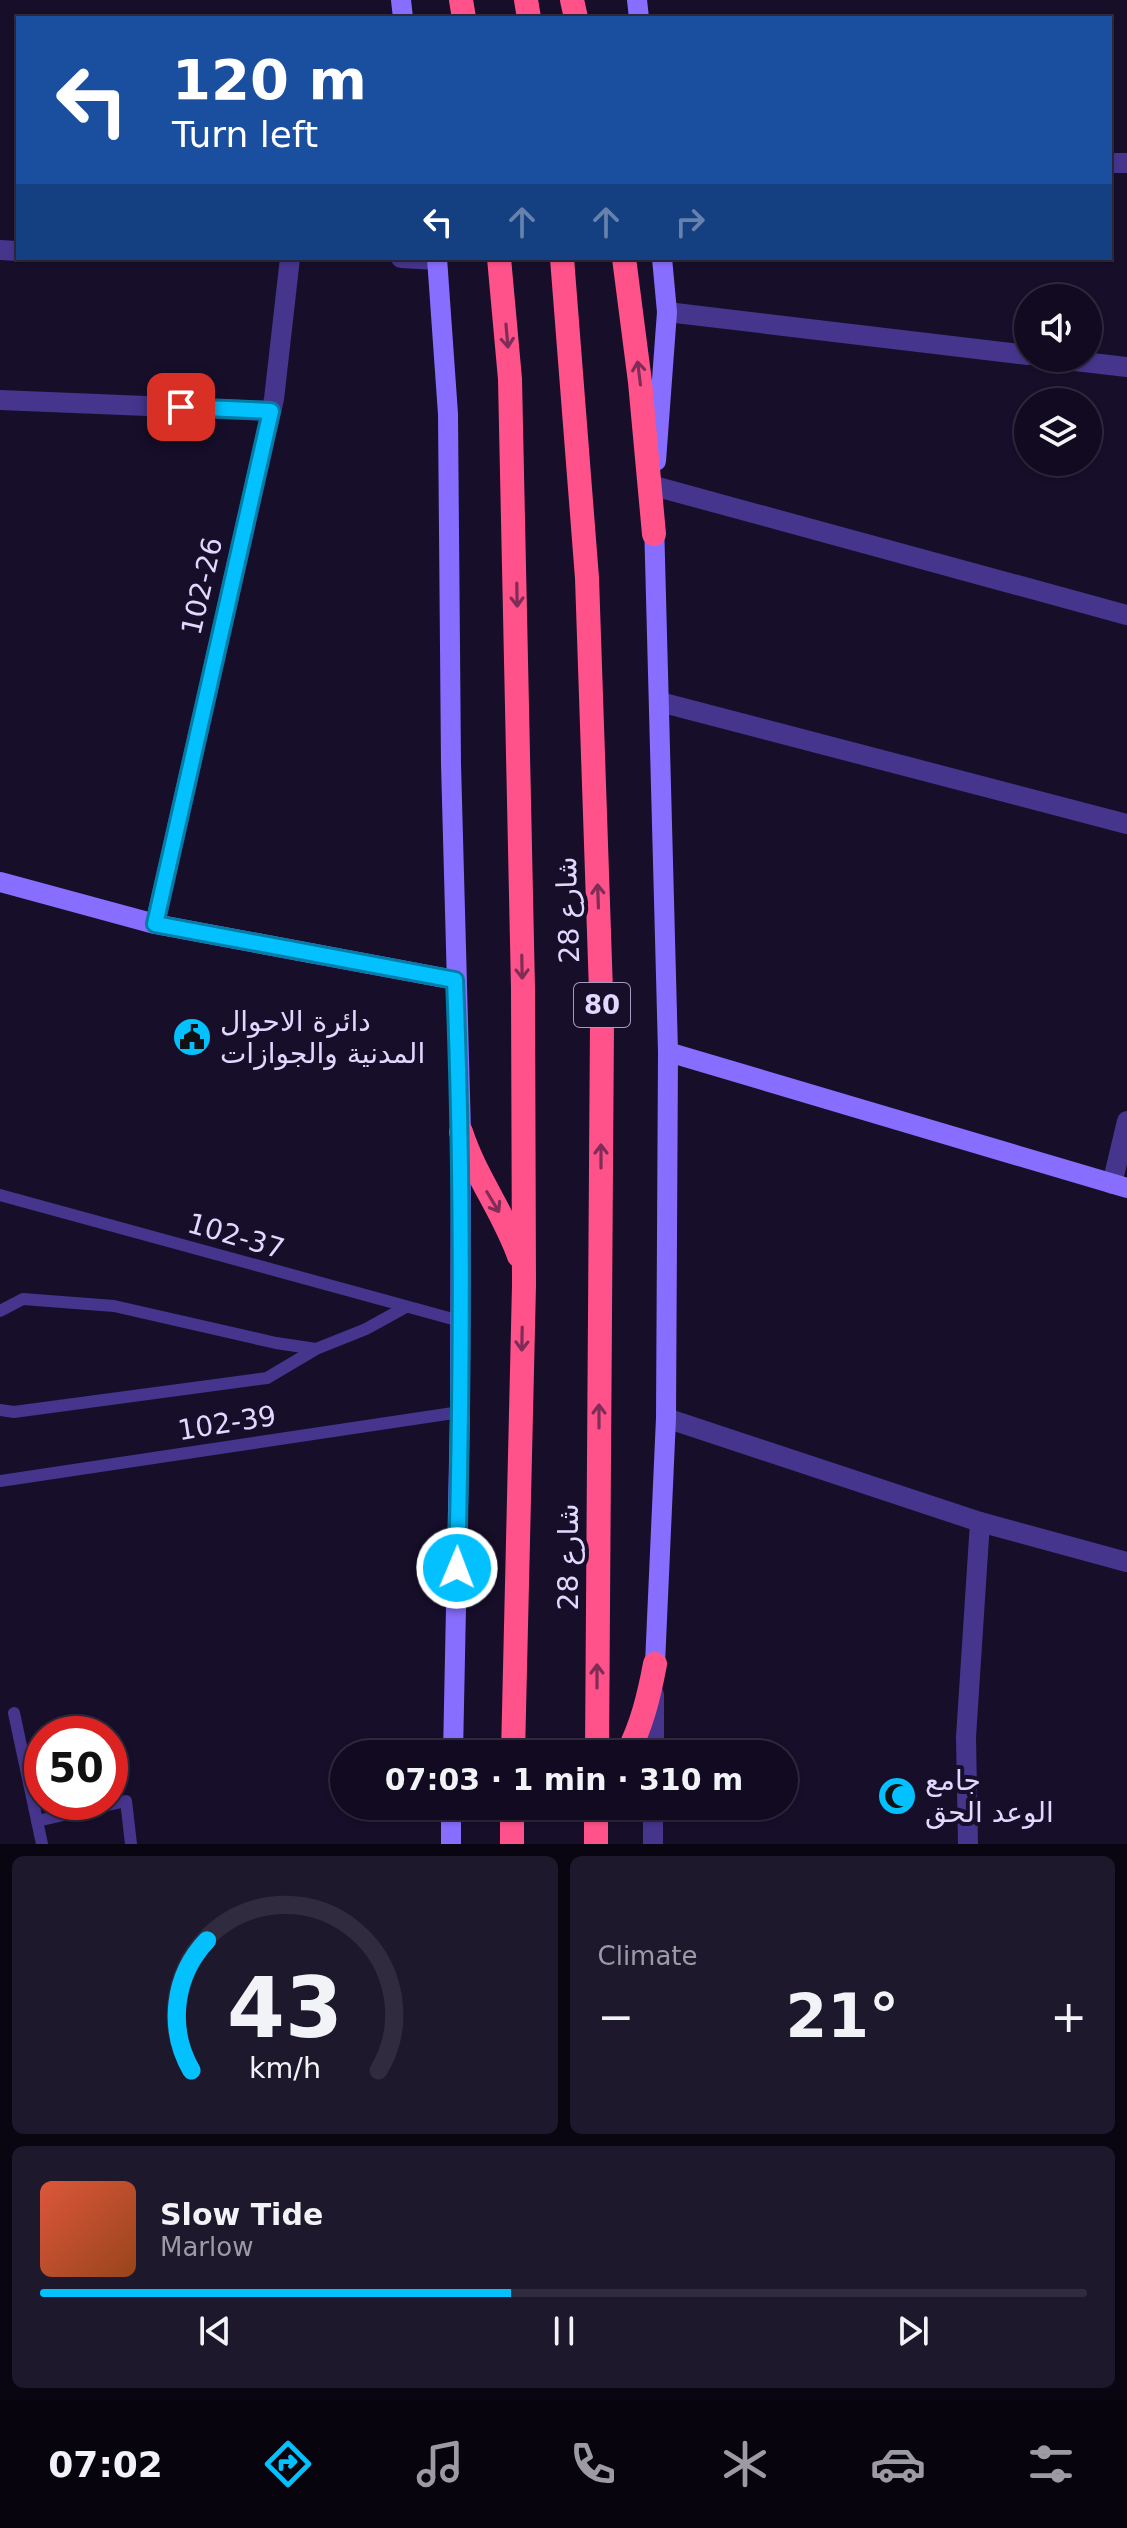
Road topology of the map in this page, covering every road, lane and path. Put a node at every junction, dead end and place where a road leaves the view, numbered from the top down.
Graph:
1 (290, 260) edge
2 (437, 260) edge
3 (499, 260) edge
4 (562, 260) edge
5 (624, 260) edge
6 (662, 260) edge
7 (667, 312) junction
8 (1014, 353) edge
9 (1102, 364) edge
10 (1127, 367) edge
11 (0, 400) edge
12 (271, 411) junction
13 (654, 486) junction
14 (654, 534) junction
15 (1127, 615) edge
16 (660, 702) junction
17 (1127, 824) edge
18 (0, 882) edge
19 (155, 924) junction
20 (455, 980) junction
21 (668, 1052) junction
22 (1127, 1121) edge
23 (461, 1132) junction
24 (1120, 1186) edge
25 (0, 1195) edge
26 (524, 1285) junction
27 (404, 1308) junction
28 (0, 1311) edge
29 (460, 1321) junction
30 (316, 1349) junction
31 (0, 1410) edge
32 (460, 1412) junction
33 (666, 1418) junction
34 (0, 1481) edge
35 (980, 1522) junction
36 (1127, 1562) edge
37 (655, 1664) junction
38 (14, 1713) dead end
39 (453, 1740) edge
40 (513, 1740) edge
41 (597, 1740) edge
42 (634, 1740) edge
43 (654, 1740) edge
44 (451, 1820) edge
45 (512, 1820) edge
46 (601, 1820) edge
47 (653, 1820) edge
48 (37, 1821) junction
49 (596, 1840) edge
50 (42, 1844) edge
51 (131, 1844) edge
52 (451, 1844) edge
53 (512, 1844) edge
54 (653, 1844) edge
55 (968, 1844) edge

1 - 12 street, 102-26
2 - 20 main road
3 -> 26 highway, شارع 28
41 -> 4 highway, شارع 28 / 80
14 -> 5 highway
6 - 7 main road
7 - 8 street
7 - 13 main road
9 - 10 street
11 - 12 street
12 - 19 street, 102-26
13 - 14 main road
13 - 15 street
14 - 16 main road
16 - 17 street
16 - 21 main road
18 - 19 main road
19 - 20 main road
20 - 23 main road
21 - 24 main road
21 - 33 main road
22 - 24 street
23 -> 26 highway
23 - 29 main road
25 - 27 lane, 102-37
26 -> 40 highway, شارع 28
27 - 29 lane, 102-37
27 - 30 lane
28 - 30 lane
29 - 32 main road
30 - 31 lane
32 - 34 lane, 102-39
32 - 39 main road
33 - 35 street
33 - 37 main road
35 - 36 street
35 - 55 street
37 - 42 highway
37 - 43 street
38 - 48 lane
44 - 52 main road
45 - 53 highway
46 - 49 highway
47 - 54 street
48 - 50 lane
48 - 51 lane

